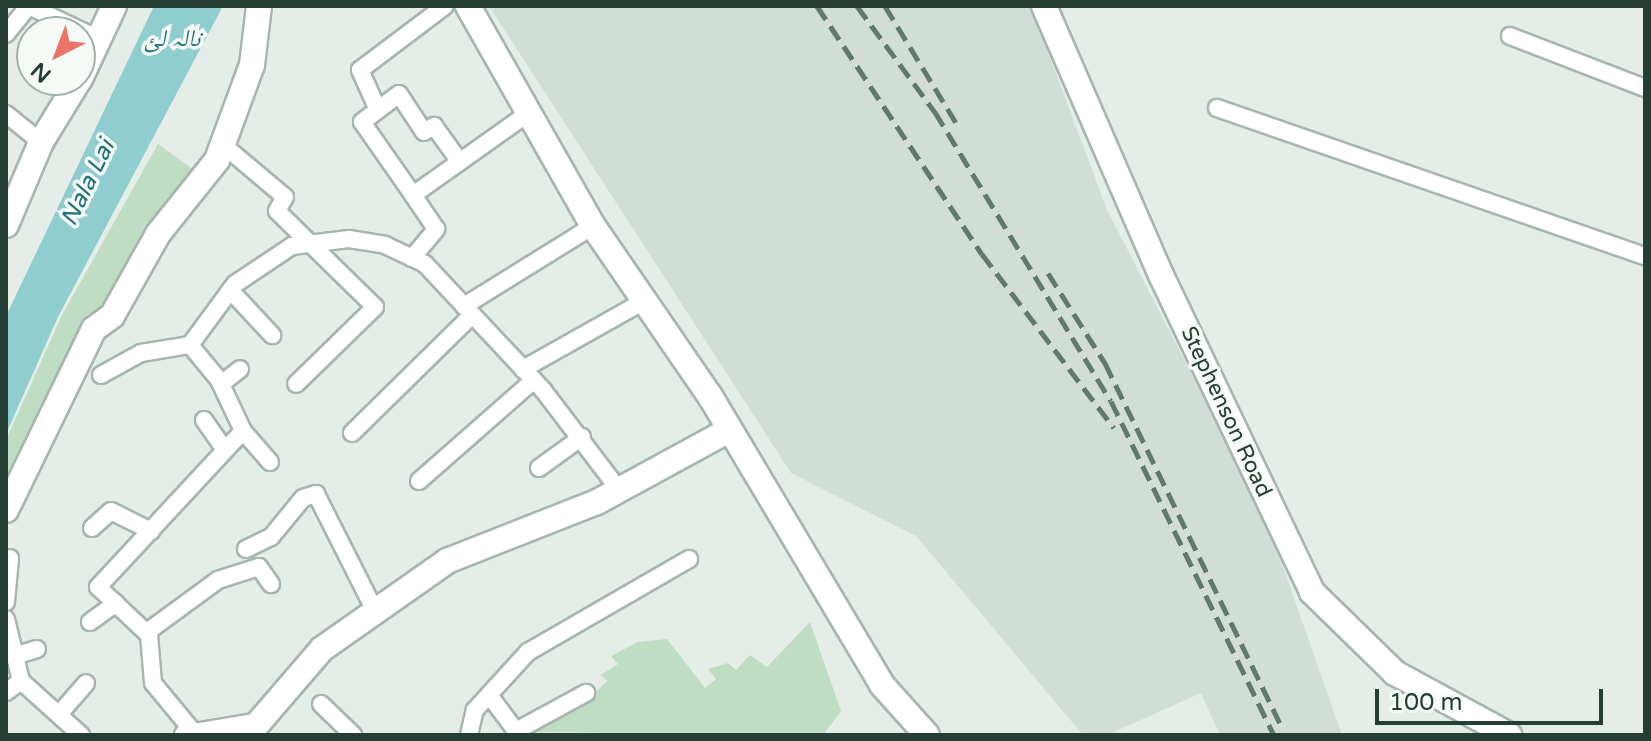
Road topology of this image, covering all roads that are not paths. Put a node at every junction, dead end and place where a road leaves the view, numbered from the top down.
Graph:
1 (114, 6) edge
2 (259, 6) edge
3 (445, 6) edge
4 (468, 6) edge
5 (1044, 6) edge
6 (6, 34) edge
7 (1510, 36) dead end
8 (101, 40) junction
9 (96, 49) edge
10 (1645, 88) edge
11 (69, 96) edge
12 (1217, 108) dead end
13 (378, 110) junction
14 (6, 114) edge
15 (527, 114) junction
16 (41, 142) junction
17 (222, 144) junction
18 (460, 162) junction
19 (413, 195) junction
20 (6, 224) edge
21 (593, 226) junction
22 (308, 240) junction
23 (1645, 256) edge
24 (412, 258) junction
25 (230, 290) junction
26 (644, 301) junction
27 (468, 311) junction
28 (272, 335) dead end
29 (190, 345) junction
30 (240, 369) dead end
31 (101, 375) dead end
32 (528, 375) junction
33 (221, 384) junction
34 (296, 384) dead end
35 (204, 420) dead end
36 (729, 430) junction
37 (243, 431) junction
38 (352, 433) dead end
39 (582, 437) junction
40 (224, 449) junction
41 (270, 462) dead end
42 (539, 468) dead end
43 (419, 481) dead end
44 (620, 491) junction
45 (6, 510) edge
46 (92, 528) dead end
47 (151, 531) junction
48 (246, 549) dead end
49 (10, 558) dead end
50 (689, 559) dead end
51 (271, 584) dead end
52 (9, 600) edge
53 (116, 603) junction
54 (373, 607) junction
55 (6, 619) edge
56 (90, 622) dead end
57 (147, 632) junction
58 (37, 649) dead end
59 (14, 667) edge
60 (86, 683) dead end
61 (6, 692) edge
62 (586, 693) dead end
63 (489, 695) junction
64 (321, 704) dead end
65 (61, 712) junction
66 (253, 728) edge
67 (186, 732) edge
68 (517, 733) edge
69 (468, 734) edge
70 (81, 735) edge
71 (353, 735) edge
72 (927, 735) edge
73 (1509, 735) edge

1 - 8 street
2 - 17 street
3 - 13 street
4 - 15 street
5 - 73 street, Stephenson Road
6 - 8 street
7 - 10 street
8 - 9 street
11 - 16 street
12 - 23 street
13 - 18 street
13 - 19 street
14 - 16 street
15 - 18 street
15 - 21 street
16 - 20 street
17 - 22 street
17 - 45 street
18 - 19 street
19 - 24 street
21 - 26 street
21 - 27 street
22 - 24 street
22 - 25 street
22 - 34 street
24 - 27 street
25 - 28 street
25 - 29 street
26 - 32 street
26 - 36 street
27 - 32 street
27 - 38 street
29 - 31 street
29 - 33 street
30 - 33 street
32 - 39 street
32 - 43 street
33 - 37 street
35 - 40 street
36 - 44 street
36 - 72 street
37 - 40 street
37 - 41 street
39 - 42 street
39 - 44 street
40 - 47 street
44 - 54 street
46 - 47 street
47 - 53 street
48 - 54 street
49 - 52 street
50 - 63 street
51 - 57 street
53 - 56 street
53 - 57 street
54 - 66 street
55 - 59 street
57 - 67 street
58 - 59 street
59 - 61 street
59 - 65 street
60 - 65 street
62 - 68 street
63 - 68 street
63 - 69 street
64 - 71 street
65 - 70 street
66 - 67 street

